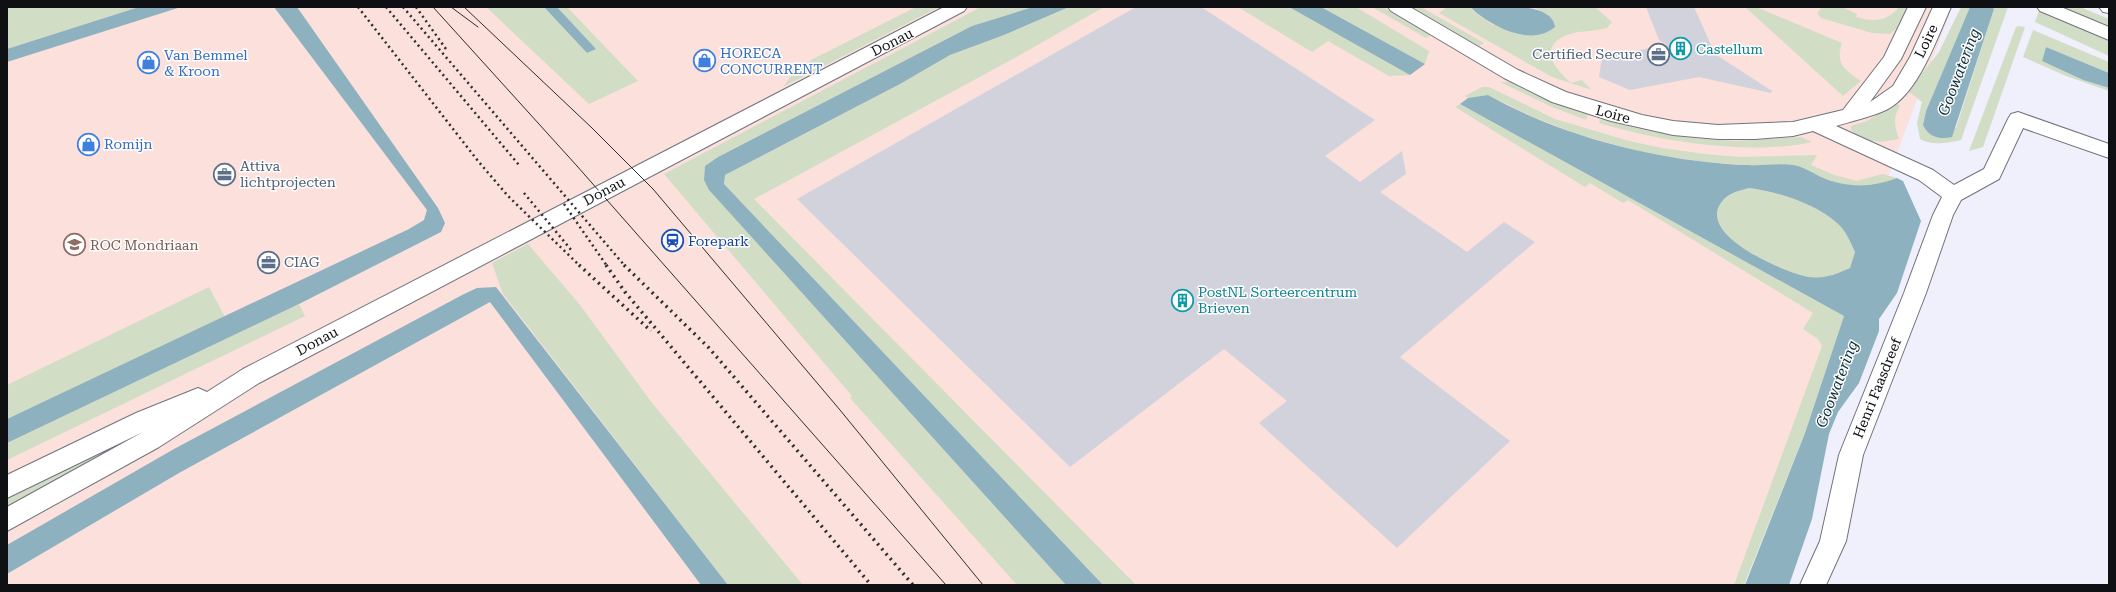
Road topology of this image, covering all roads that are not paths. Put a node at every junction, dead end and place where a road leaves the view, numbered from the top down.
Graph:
1 (958, 7) edge
2 (1397, 7) edge
3 (1917, 7) edge
4 (1942, 7) edge
5 (2046, 7) edge
6 (2109, 34) edge
7 (1851, 113) junction
8 (1816, 124) junction
9 (2109, 151) edge
10 (1953, 195) junction
11 (251, 376) junction
12 (7, 487) edge
13 (7, 520) edge
14 (1813, 585) edge

1 - 11 street, Donau
2 - 8 street, Loire
3 - 7 street, Loire
4 - 7 street, Loire
5 - 6 street
7 - 8 street, Loire
8 - 10 street
9 - 10 street
10 - 14 street, Henri Faasdreef
11 - 12 street, Donau
11 - 13 street, Donau

